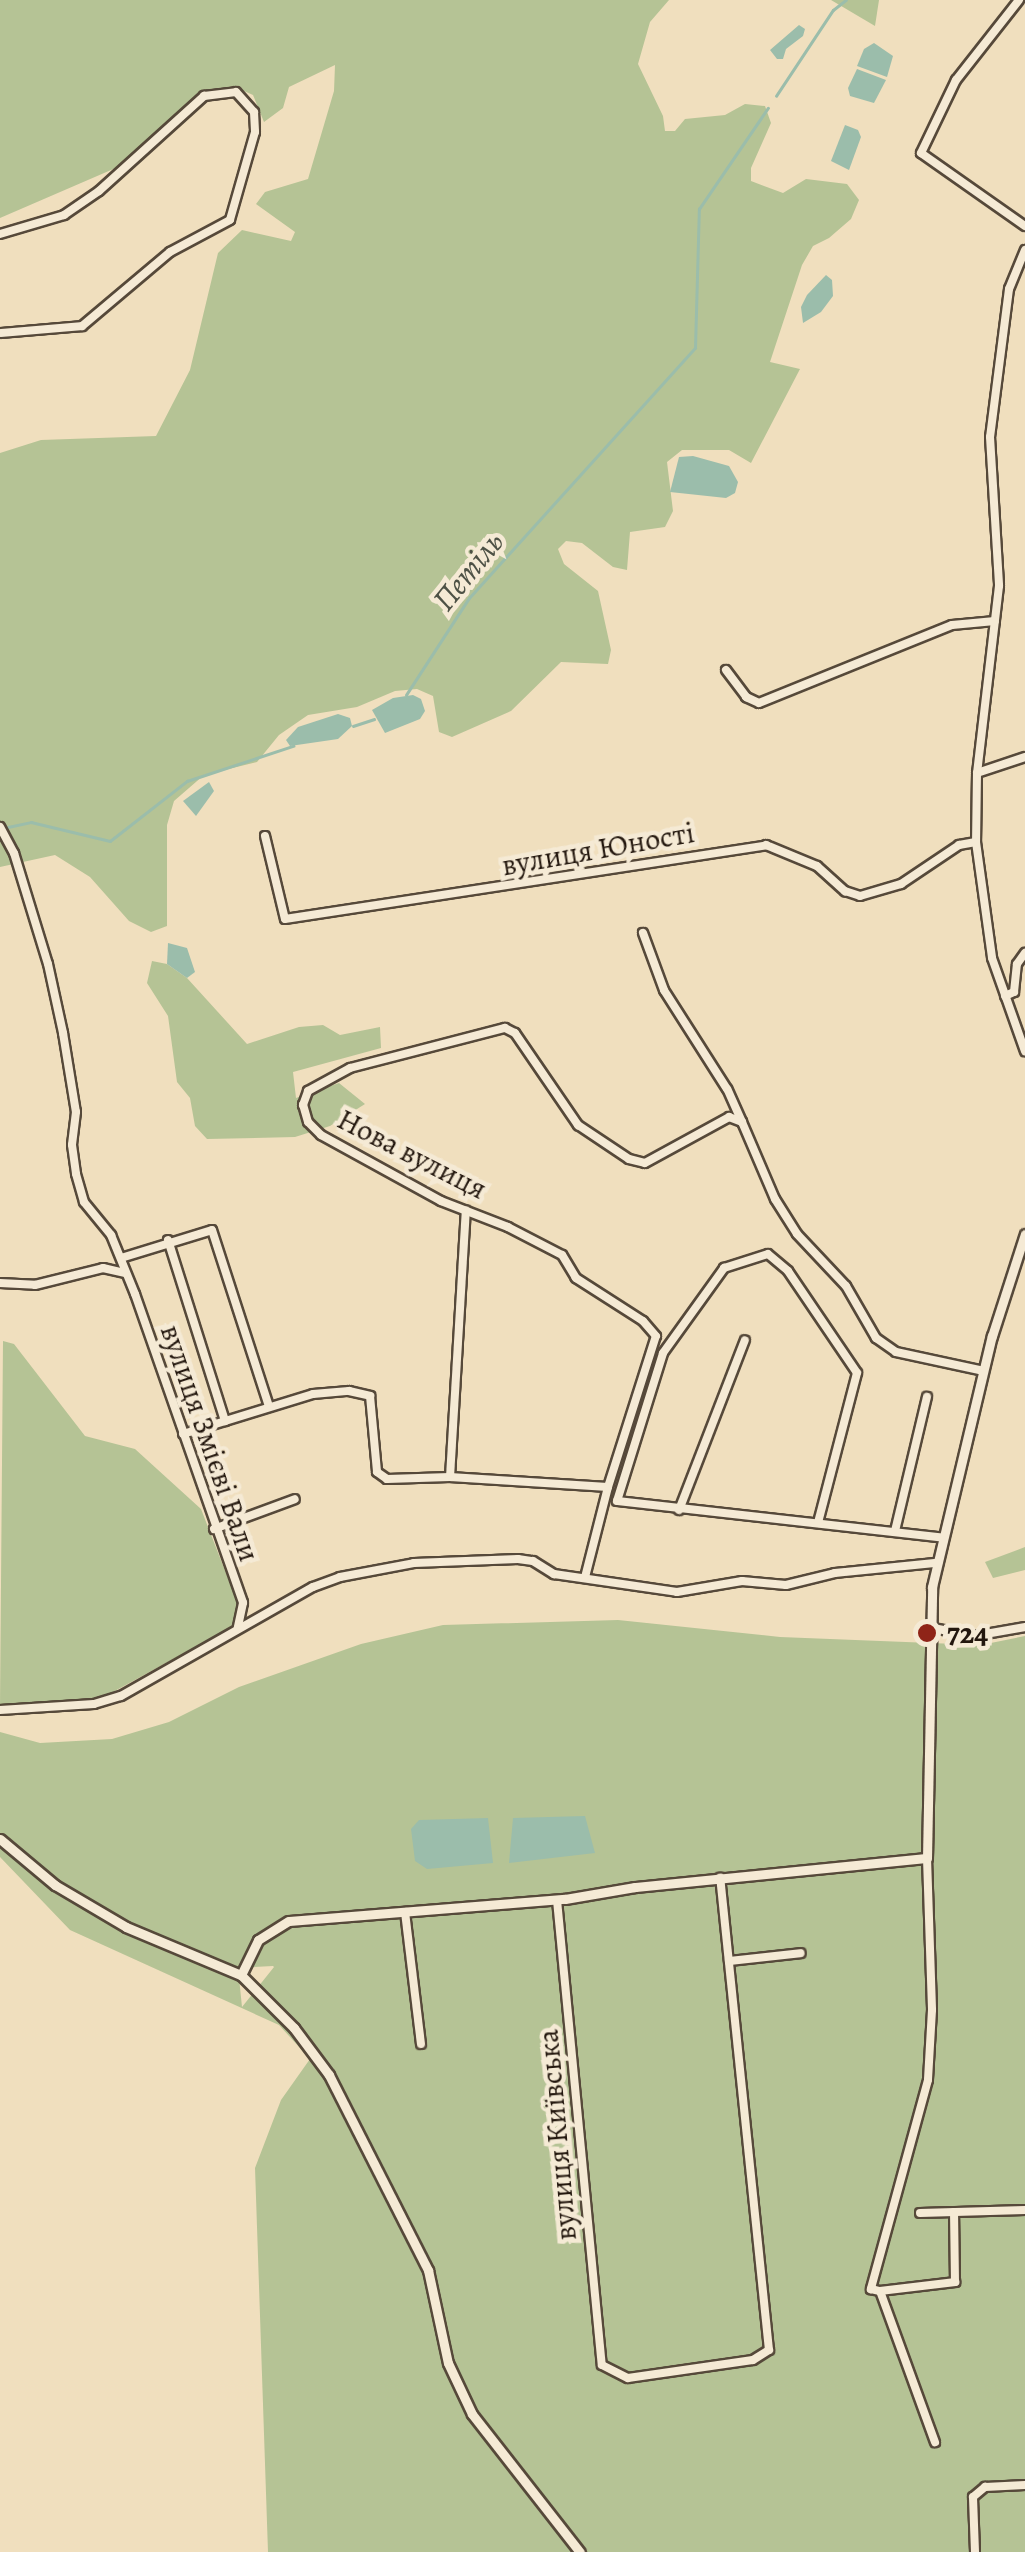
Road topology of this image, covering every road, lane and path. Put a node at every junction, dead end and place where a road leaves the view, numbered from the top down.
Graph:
1 (1018, 0) edge
2 (1025, 226) edge
3 (0, 234) edge
4 (1025, 250) edge
5 (0, 333) edge
6 (994, 621) junction
7 (726, 670) dead end
8 (1025, 757) edge
9 (977, 773) junction
10 (0, 827) edge
11 (265, 836) dead end
12 (976, 842) junction
13 (643, 933) dead end
14 (1025, 952) edge
15 (1005, 996) junction
16 (1025, 1052) edge
17 (742, 1122) junction
18 (466, 1210) junction
19 (1025, 1234) edge
20 (168, 1240) junction
21 (121, 1258) junction
22 (125, 1273) junction
23 (0, 1284) edge
24 (745, 1340) dead end
25 (984, 1372) junction
26 (927, 1397) dead end
27 (269, 1406) junction
28 (226, 1422) junction
29 (183, 1434) junction
30 (450, 1476) junction
31 (608, 1487) junction
32 (295, 1499) dead end
33 (604, 1500) junction
34 (617, 1502) junction
35 (679, 1510) junction
36 (818, 1523) junction
37 (214, 1529) junction
38 (895, 1531) junction
39 (940, 1538) junction
40 (936, 1563) junction
41 (584, 1577) junction
42 (238, 1627) junction
43 (928, 1627) junction
44 (1025, 1628) edge
45 (0, 1710) edge
46 (0, 1839) edge
47 (926, 1858) junction
48 (720, 1878) junction
49 (558, 1900) junction
50 (406, 1912) junction
51 (801, 1954) dead end
52 (728, 1961) junction
53 (241, 1975) junction
54 (421, 2044) dead end
55 (1025, 2210) edge
56 (954, 2212) junction
57 (920, 2213) dead end
58 (880, 2291) junction
59 (935, 2442) dead end
60 (1025, 2485) edge
61 (580, 2552) edge
62 (974, 2552) edge

1 - 2 street
3 - 5 street
4 - 6 street
6 - 7 street
6 - 9 street
8 - 9 street
9 - 12 street
10 - 21 street, вулиця Змієві Вали
11 - 12 street, вулиця Юності
12 - 15 street
13 - 17 street
14 - 15 street
15 - 16 street
17 - 18 street, Нова вулиця
17 - 25 street
18 - 30 street
18 - 31 street, Нова вулиця
19 - 25 street
20 - 21 street
20 - 27 street
20 - 28 street
21 - 22 street, вулиця Змієві Вали
22 - 23 street
22 - 29 street, вулиця Змієві Вали
24 - 35 street
25 - 39 street
26 - 38 street
27 - 28 street
27 - 30 street
28 - 29 street
29 - 37 street, вулиця Змієві Вали
30 - 31 street
31 - 33 street
32 - 37 street
33 - 34 street
33 - 41 street
34 - 35 street
34 - 36 street
35 - 36 street
36 - 38 street
37 - 42 street, вулиця Змієві Вали
38 - 39 street
39 - 40 street
40 - 41 street
40 - 43 street
41 - 42 street
42 - 45 street
43 - 44 street
43 - 47 street
46 - 53 street
47 - 48 street
47 - 58 street
48 - 49 street
48 - 52 street
49 - 50 street
49 - 52 street, вулиця Київська
50 - 53 street
50 - 54 street
51 - 52 street
53 - 61 street
55 - 56 street
56 - 57 street
56 - 58 street
58 - 59 street
60 - 62 street

